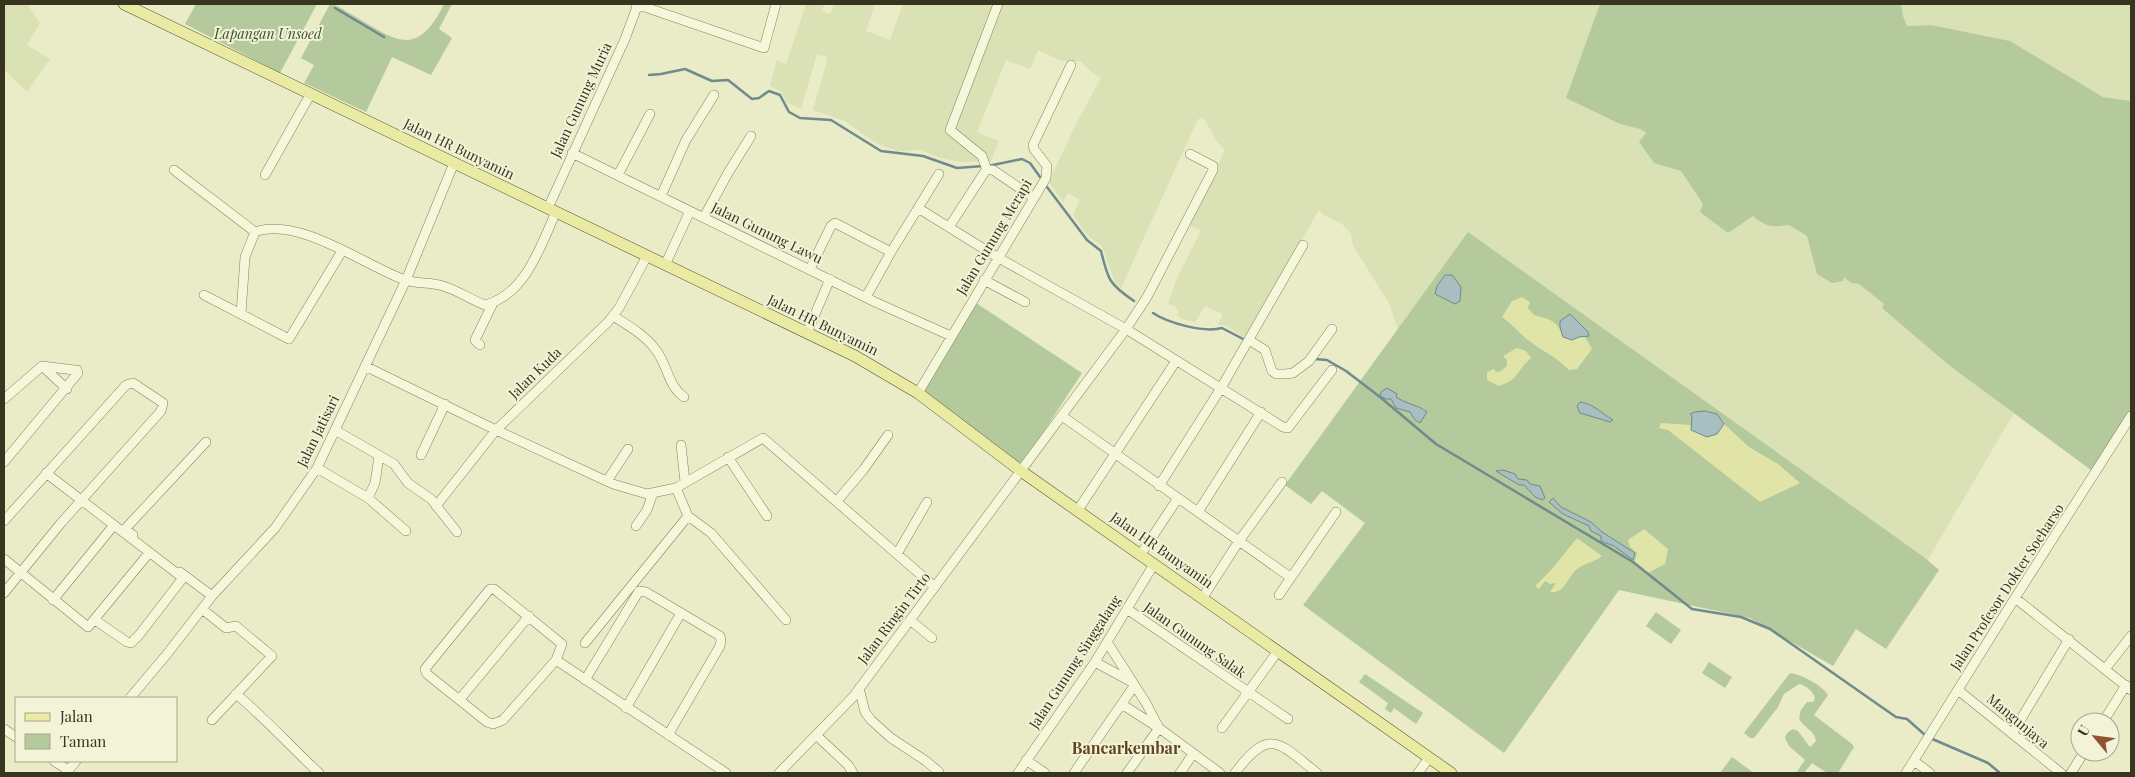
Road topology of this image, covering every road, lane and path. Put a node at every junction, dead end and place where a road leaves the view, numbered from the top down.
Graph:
1 (124, 4) edge
2 (637, 4) edge
3 (776, 4) edge
4 (998, 4) edge
5 (1070, 65) dead end
6 (310, 95) junction
7 (714, 95) dead end
8 (650, 114) dead end
9 (751, 136) dead end
10 (572, 153) junction
11 (1190, 154) dead end
12 (454, 163) junction
13 (987, 167) junction
14 (174, 170) dead end
15 (939, 174) dead end
16 (265, 175) dead end
17 (618, 175) junction
18 (661, 196) junction
19 (1034, 198) junction
20 (918, 208) junction
21 (552, 210) junction
22 (690, 211) junction
23 (704, 217) junction
24 (949, 227) junction
25 (254, 232) junction
26 (1303, 245) dead end
27 (342, 251) junction
28 (891, 252) junction
29 (647, 256) junction
30 (997, 257) junction
31 (665, 265) junction
32 (810, 269) junction
33 (830, 279) junction
34 (406, 280) junction
35 (984, 280) junction
36 (204, 295) dead end
37 (866, 297) junction
38 (1025, 302) dead end
39 (493, 303) junction
40 (241, 314) junction
41 (613, 316) junction
42 (1126, 329) junction
43 (1332, 329) dead end
44 (807, 333) junction
45 (951, 336) junction
46 (1249, 340) junction
47 (480, 345) dead end
48 (1176, 361) junction
49 (42, 366) junction
50 (366, 367) junction
51 (1332, 370) dead end
52 (1221, 388) junction
53 (67, 389) junction
54 (918, 393) junction
55 (684, 397) dead end
56 (4, 399) edge
57 (445, 404) junction
58 (1262, 412) junction
59 (1062, 416) junction
60 (2131, 416) edge
61 (335, 430) junction
62 (496, 430) junction
63 (888, 435) dead end
64 (206, 442) dead end
65 (681, 445) dead end
66 (628, 450) dead end
67 (1115, 454) junction
68 (421, 455) dead end
69 (379, 456) junction
70 (728, 457) junction
71 (4, 462) edge
72 (317, 468) junction
73 (1021, 471) junction
74 (46, 473) junction
75 (607, 481) junction
76 (685, 482) junction
77 (1282, 482) dead end
78 (1160, 486) junction
79 (676, 488) junction
80 (653, 493) junction
81 (368, 498) junction
82 (1178, 498) junction
83 (82, 500) junction
84 (837, 501) junction
85 (927, 502) dead end
86 (436, 506) junction
87 (1078, 510) junction
88 (1198, 512) junction
89 (1336, 512) dead end
90 (6, 515) edge
91 (688, 516) junction
92 (767, 516) dead end
93 (114, 525) junction
94 (636, 526) dead end
95 (406, 531) dead end
96 (457, 532) dead end
97 (1239, 541) junction
98 (149, 553) junction
99 (897, 554) junction
100 (1141, 554) junction
101 (4, 560) edge
102 (1154, 564) junction
103 (19, 572) junction
104 (1290, 577) junction
105 (935, 587) junction
106 (4, 593) edge
107 (1279, 595) dead end
108 (212, 596) junction
109 (1203, 597) junction
110 (2015, 598) junction
111 (53, 600) junction
112 (202, 609) junction
113 (1127, 609) junction
114 (681, 613) junction
115 (529, 616) junction
116 (95, 620) junction
117 (786, 620) dead end
118 (910, 620) junction
119 (2131, 636) edge
120 (932, 638) dead end
121 (2069, 639) junction
122 (1107, 642) junction
123 (585, 643) dead end
124 (1278, 651) junction
125 (556, 660) junction
126 (1095, 662) junction
127 (2106, 668) junction
128 (585, 680) junction
129 (1133, 684) junction
130 (859, 688) junction
131 (2129, 688) edge
132 (1958, 690) junction
133 (1248, 693) junction
134 (236, 694) junction
135 (131, 697) edge
136 (460, 699) junction
137 (1123, 705) junction
138 (626, 708) junction
139 (2111, 712) edge
140 (1288, 719) dead end
141 (212, 720) dead end
142 (1159, 728) junction
143 (1222, 728) dead end
144 (4, 729) edge
145 (2012, 734) junction
146 (15, 735) edge
147 (668, 735) junction
148 (816, 735) junction
149 (1194, 754) junction
150 (1429, 758) junction
151 (1026, 760) junction
152 (1914, 761) junction
153 (55, 762) edge
154 (2078, 762) edge
155 (67, 771) edge
156 (939, 772) dead end
157 (319, 773) edge
158 (726, 773) edge
159 (779, 773) edge
160 (853, 773) edge
161 (1018, 773) edge
162 (1045, 773) edge
163 (1074, 773) edge
164 (1127, 773) edge
165 (1180, 773) edge
166 (1220, 773) edge
167 (1235, 773) edge
168 (1317, 773) edge
169 (1418, 773) edge
170 (1451, 773) edge
171 (1906, 773) edge
172 (1930, 773) edge
173 (2060, 773) edge
174 (2071, 773) edge

1 - 6 main road, Jalan HR Bunyamin
2 - 3 street
2 - 10 street, Jalan Gunung Muria
4 - 13 street
5 - 19 street, Jalan Gunung Merapi
6 - 12 main road, Jalan HR Bunyamin
6 - 16 street
7 - 18 street
8 - 17 street
9 - 23 street
10 - 17 street, Jalan Gunung Lawu
10 - 21 street, Jalan Gunung Muria
11 - 42 street, Jalan Ringin Tirto
12 - 21 main road, Jalan HR Bunyamin
12 - 34 street, Jalan Jatisari
13 - 19 street
13 - 24 street
14 - 25 street
15 - 20 street
17 - 18 street, Jalan Gunung Lawu
18 - 22 street, Jalan Gunung Lawu
19 - 30 street, Jalan Gunung Merapi
20 - 24 street
20 - 28 street
21 - 29 main road, Jalan HR Bunyamin
21 - 39 street, Jalan Gunung Muria
22 - 23 street, Jalan Gunung Lawu
22 - 31 street
23 - 32 street, Jalan Gunung Lawu
24 - 30 street
25 - 27 street
25 - 40 street
26 - 46 street
27 - 34 street
27 - 40 street
28 - 32 street
28 - 37 street
29 - 31 main road, Jalan HR Bunyamin
29 - 41 street, Jalan Kuda
30 - 35 street, Jalan Gunung Merapi
30 - 42 street
31 - 44 main road, Jalan HR Bunyamin
32 - 33 street, Jalan Gunung Lawu
33 - 37 street, Jalan Gunung Lawu
33 - 44 street
34 - 39 street
34 - 50 street, Jalan Jatisari
35 - 38 street
35 - 45 street, Jalan Gunung Merapi
36 - 40 street
37 - 45 street, Jalan Gunung Lawu
39 - 47 street
41 - 55 street
41 - 62 street, Jalan Kuda
42 - 48 street
42 - 59 street, Jalan Ringin Tirto
43 - 46 street
44 - 54 main road, Jalan HR Bunyamin
45 - 54 street, Jalan Gunung Merapi
46 - 52 street
48 - 52 street
48 - 67 street
49 - 53 street
49 - 53 street
49 - 56 street
50 - 57 street
50 - 61 street, Jalan Jatisari
51 - 58 street
52 - 58 street
52 - 78 street
53 - 71 street
54 - 73 main road, Jalan HR Bunyamin
57 - 62 street
57 - 68 street
58 - 88 street
59 - 67 street
59 - 73 street, Jalan Ringin Tirto
60 - 110 street, Jalan Profesor Dokter Soeharso
61 - 69 street
61 - 72 street, Jalan Jatisari
62 - 75 street
62 - 86 street, Jalan Kuda
63 - 84 street
64 - 108 street
65 - 76 street
66 - 75 street
67 - 78 street
67 - 87 street
69 - 81 street
69 - 86 street
70 - 76 street
70 - 84 street
70 - 92 street
72 - 81 street
72 - 108 street, Jalan Jatisari
73 - 87 main road, Jalan HR Bunyamin
73 - 105 street, Jalan Ringin Tirto
74 - 83 street
74 - 83 street
74 - 90 street
75 - 80 street
76 - 79 street
77 - 97 street
78 - 82 street
79 - 80 street
79 - 91 street
80 - 94 street
81 - 95 street
82 - 88 street
82 - 100 street
83 - 93 street
83 - 103 street
84 - 99 street
85 - 99 street
86 - 96 street
87 - 100 main road, Jalan HR Bunyamin
88 - 97 street
89 - 104 street
91 - 117 street
91 - 123 street
93 - 98 street
93 - 111 street
97 - 104 street
97 - 109 street
98 - 116 street
98 - 116 street
99 - 105 street
100 - 102 main road, Jalan HR Bunyamin
101 - 103 street
102 - 109 main road, Jalan HR Bunyamin
102 - 113 street, Jalan Gunung Singgalang
103 - 106 street
103 - 111 street
104 - 107 street
105 - 118 street, Jalan Ringin Tirto
108 - 112 street, Jalan Jatisari
109 - 124 main road, Jalan HR Bunyamin
110 - 121 street
110 - 132 street, Jalan Profesor Dokter Soeharso
111 - 116 street
112 - 134 street
112 - 135 street, Jalan Jatisari
113 - 122 street, Jalan Gunung Singgalang
113 - 133 street, Jalan Gunung Salak
114 - 128 street
114 - 138 street
114 - 147 street
115 - 125 street
115 - 136 street
115 - 136 street
118 - 120 street
118 - 130 street, Jalan Ringin Tirto
119 - 127 street
121 - 127 street
121 - 145 street
122 - 126 street, Jalan Gunung Singgalang
122 - 129 street
124 - 133 street, Jalan Gunung Salak
124 - 150 main road, Jalan HR Bunyamin
125 - 128 street
125 - 136 street
126 - 129 street
126 - 151 street, Jalan Gunung Singgalang
127 - 131 street
128 - 138 street
129 - 137 street
129 - 142 street
130 - 148 street, Jalan Ringin Tirto
130 - 156 street
131 - 139 street
132 - 145 street, Mangunjaya
132 - 152 street, Jalan Profesor Dokter Soeharso
133 - 140 street, Jalan Gunung Salak
133 - 143 street, Jalan Gunung Salak
134 - 141 street
134 - 157 street
137 - 142 street
137 - 163 street
138 - 147 street
142 - 149 street
142 - 164 street
144 - 146 street
145 - 173 street, Mangunjaya
147 - 158 street
148 - 159 street, Jalan Ringin Tirto
148 - 160 street
149 - 165 street
149 - 166 street
150 - 169 street
150 - 170 main road, Jalan HR Bunyamin
151 - 161 street, Jalan Gunung Singgalang
151 - 162 street
152 - 171 street, Jalan Profesor Dokter Soeharso
152 - 172 street
153 - 155 street
154 - 174 street
167 - 168 street

